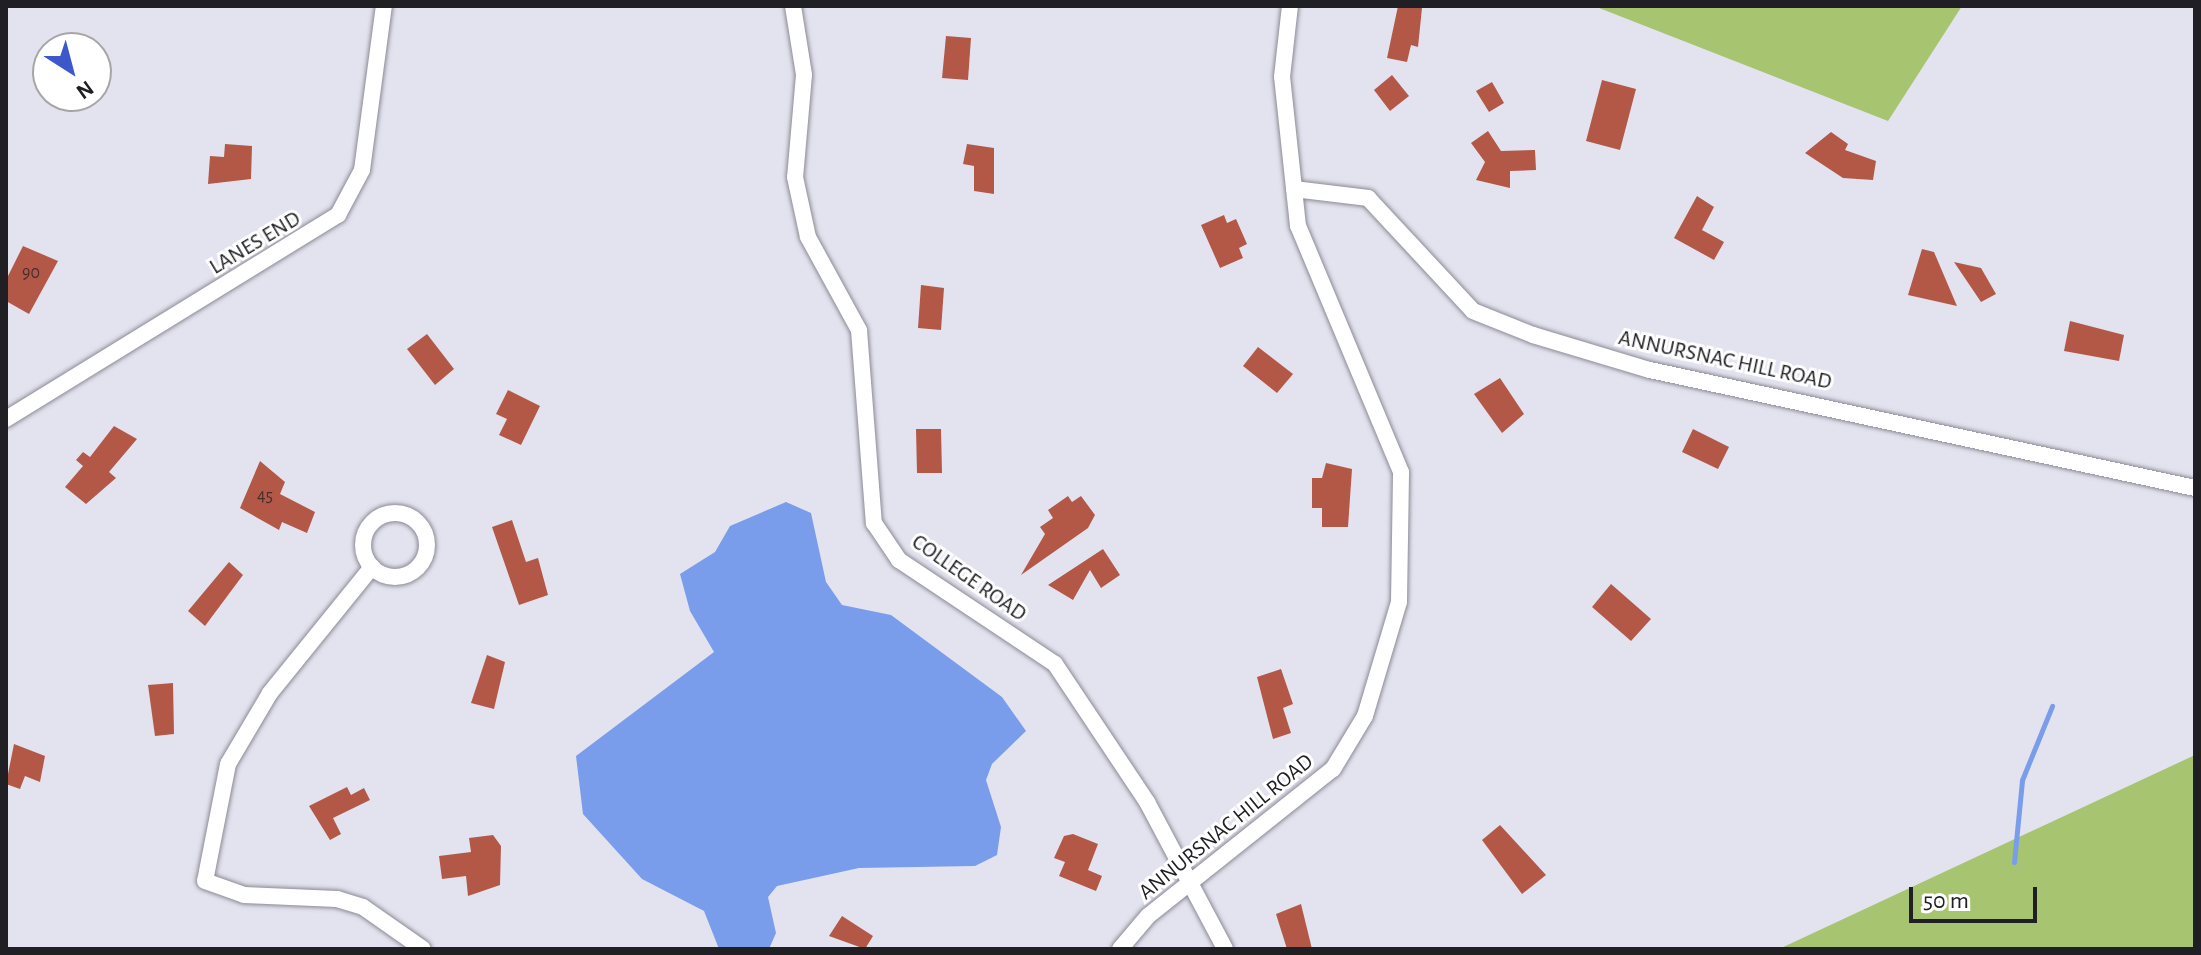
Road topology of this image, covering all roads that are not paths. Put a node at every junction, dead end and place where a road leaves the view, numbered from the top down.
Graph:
1 (384, 6) edge
2 (793, 6) edge
3 (1290, 6) edge
4 (1294, 189) junction
5 (6, 419) edge
6 (2195, 488) edge
7 (372, 567) junction
8 (1190, 882) junction
9 (423, 949) edge
10 (1120, 949) edge
11 (1225, 949) edge

1 - 5 street, LANES END
2 - 8 street, COLLEGE ROAD
3 - 4 street, ANNURSNAC HILL ROAD
4 - 6 street, ANNURSNAC HILL ROAD
4 - 8 street, ANNURSNAC HILL ROAD
7 - 7 street
7 - 9 street
8 - 10 street, ANNURSNAC HILL ROAD
8 - 11 street, COLLEGE ROAD

